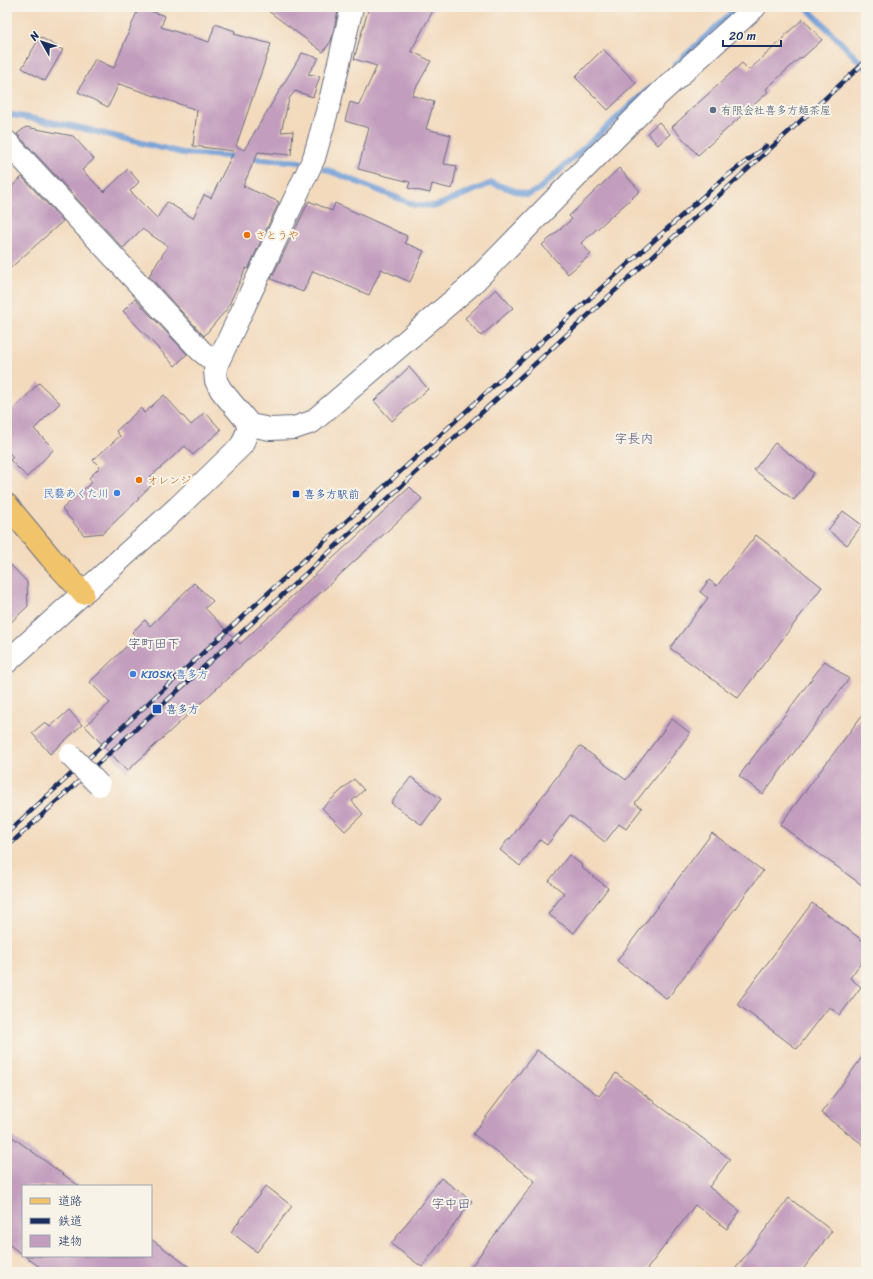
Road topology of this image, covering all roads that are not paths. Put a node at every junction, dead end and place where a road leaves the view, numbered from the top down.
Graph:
1 (352, 7) edge
2 (755, 7) edge
3 (7, 142) edge
4 (216, 368) junction
5 (260, 427) junction
6 (7, 505) edge
7 (83, 593) junction
8 (7, 662) edge
9 (70, 755) dead end
10 (99, 785) dead end

1 - 4 street
2 - 5 street
3 - 4 street
4 - 5 street
5 - 7 street
6 - 7 main road
7 - 8 street
9 - 10 street, bridge

